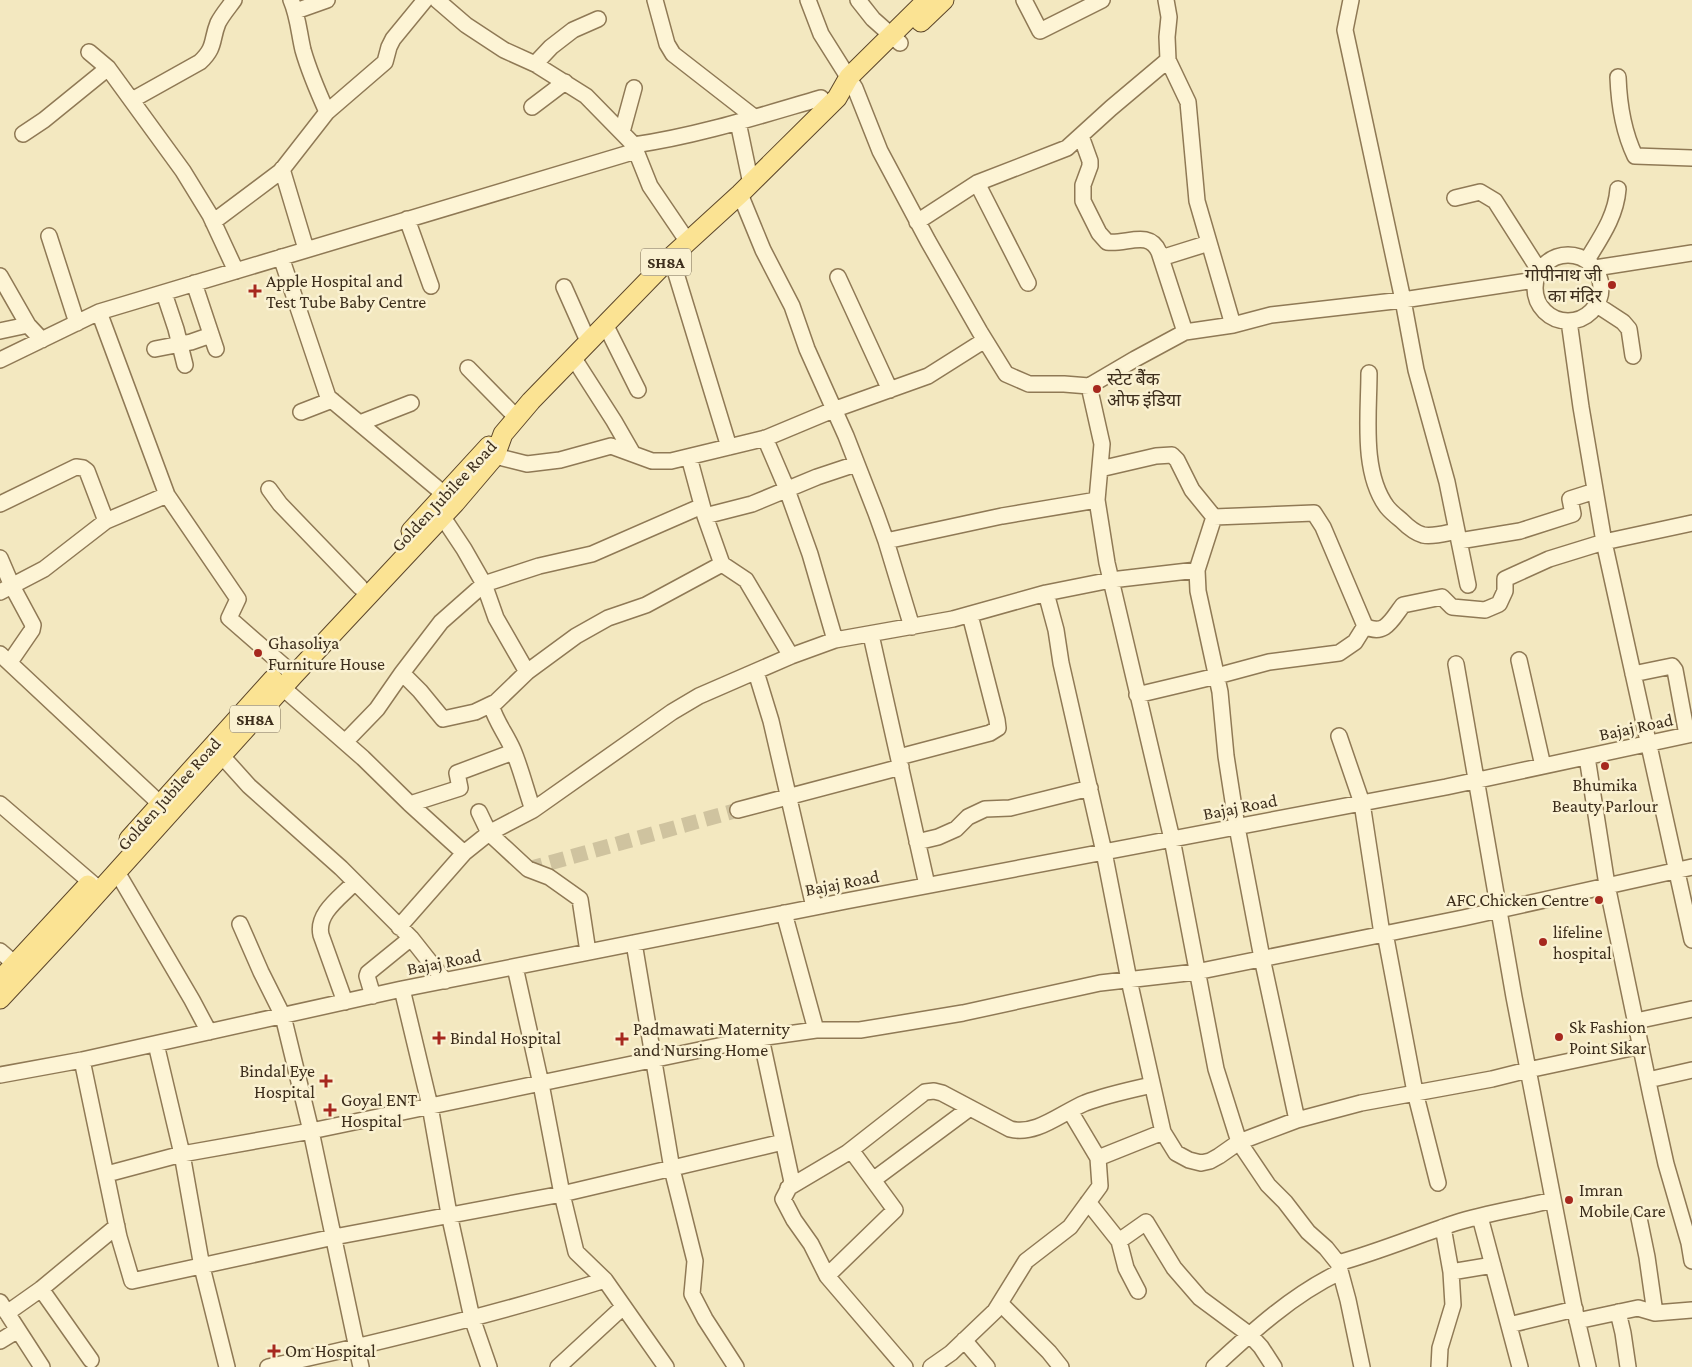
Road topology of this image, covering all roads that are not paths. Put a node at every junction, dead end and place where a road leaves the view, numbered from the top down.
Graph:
1 (234, 0) edge
2 (327, 0) edge
3 (426, 0) edge
4 (437, 0) edge
5 (655, 0) edge
6 (808, 0) edge
7 (858, 0) edge
8 (927, 0) edge
9 (944, 0) edge
10 (1024, 0) edge
11 (1102, 0) edge
12 (1166, 0) edge
13 (1351, 0) edge
14 (293, 5) edge
15 (598, 19) dead end
16 (895, 39) junction
17 (89, 52) dead end
18 (1168, 60) junction
19 (535, 64) junction
20 (108, 68) junction
21 (1618, 77) dead end
22 (565, 82) junction
23 (852, 83) junction
24 (634, 88) dead end
25 (829, 98) junction
26 (132, 100) junction
27 (532, 107) dead end
28 (327, 112) junction
29 (754, 117) junction
30 (738, 122) junction
31 (622, 132) junction
32 (23, 134) dead end
33 (1081, 136) junction
34 (635, 148) junction
35 (1692, 158) edge
36 (282, 169) junction
37 (977, 183) junction
38 (746, 189) junction
39 (1618, 189) dead end
40 (1455, 198) dead end
41 (408, 219) junction
42 (213, 222) junction
43 (917, 222) junction
44 (49, 236) dead end
45 (688, 242) junction
46 (1210, 243) junction
47 (306, 250) junction
48 (1692, 253) edge
49 (281, 257) junction
50 (671, 257) junction
51 (1161, 258) junction
52 (1591, 264) junction
53 (236, 271) junction
54 (1537, 275) junction
55 (0, 276) edge
56 (838, 277) dead end
57 (1028, 282) dead end
58 (194, 283) junction
59 (431, 286) dead end
60 (564, 287) dead end
61 (164, 292) junction
62 (1403, 300) junction
63 (1597, 305) junction
64 (99, 312) junction
65 (1569, 321) junction
66 (77, 323) junction
67 (605, 324) junction
68 (28, 325) junction
69 (1233, 325) junction
70 (0, 331) edge
71 (1185, 332) junction
72 (42, 340) junction
73 (985, 340) junction
74 (588, 341) junction
75 (180, 344) junction
76 (155, 349) dead end
77 (1633, 356) dead end
78 (573, 357) junction
79 (0, 360) edge
80 (185, 365) dead end
81 (468, 368) dead end
82 (1369, 373) dead end
83 (1089, 386) junction
84 (638, 390) dead end
85 (890, 390) junction
86 (332, 400) junction
87 (411, 404) dead end
88 (833, 410) junction
89 (301, 412) dead end
90 (516, 417) junction
91 (360, 423) junction
92 (764, 438) junction
93 (729, 447) junction
94 (489, 454) junction
95 (633, 454) junction
96 (689, 457) junction
97 (856, 464) junction
98 (1100, 469) junction
99 (269, 489) dead end
100 (787, 490) junction
101 (1595, 491) junction
102 (444, 494) junction
103 (167, 495) junction
104 (1097, 500) junction
105 (0, 504) edge
106 (704, 511) junction
107 (442, 516) junction
108 (1214, 517) junction
109 (106, 521) junction
110 (1692, 523) edge
111 (1458, 536) junction
112 (886, 541) junction
113 (1604, 542) junction
114 (0, 558) edge
115 (722, 564) junction
116 (1198, 570) junction
117 (1111, 580) junction
118 (484, 584) junction
119 (1468, 585) dead end
120 (360, 588) junction
121 (6, 589) edge
122 (1046, 592) junction
123 (970, 615) junction
124 (1365, 626) junction
125 (912, 627) junction
126 (871, 635) junction
127 (835, 640) junction
128 (791, 656) junction
129 (5, 658) edge
130 (1520, 660) dead end
131 (1456, 664) dead end
132 (527, 672) junction
133 (756, 672) junction
134 (402, 673) junction
135 (1633, 674) junction
136 (1217, 676) junction
137 (280, 678) junction
138 (1137, 695) junction
139 (491, 704) junction
140 (1690, 734) edge
141 (1338, 736) dead end
142 (345, 742) junction
143 (1648, 743) junction
144 (513, 752) junction
145 (222, 756) junction
146 (1586, 757) junction
147 (900, 762) junction
148 (1543, 766) junction
149 (1476, 781) junction
150 (1090, 788) junction
151 (788, 796) junction
152 (1362, 803) junction
153 (0, 804) edge
154 (410, 804) junction
155 (165, 808) junction
156 (533, 810) junction
157 (738, 810) tunnel mouth
158 (480, 812) dead end
159 (1237, 827) junction
160 (489, 833) junction
161 (1172, 839) junction
162 (917, 842) junction
163 (1104, 852) junction
164 (464, 853) junction
165 (1692, 867) edge
166 (1677, 870) junction
167 (116, 872) junction
168 (355, 882) junction
169 (1608, 885) junction
170 (96, 886) junction
171 (927, 886) junction
172 (814, 907) junction
173 (1498, 910) junction
174 (784, 913) junction
175 (240, 924) dead end
176 (399, 927) junction
177 (1384, 933) junction
178 (411, 938) junction
179 (1692, 940) edge
180 (634, 943) junction
181 (0, 951) edge
182 (588, 952) junction
183 (1262, 958) junction
184 (14, 964) junction
185 (515, 967) junction
186 (1196, 972) junction
187 (0, 980) edge
188 (1129, 980) junction
189 (445, 981) junction
190 (402, 989) junction
191 (373, 996) junction
192 (0, 1000) edge
193 (345, 1002) junction
194 (1692, 1009) edge
195 (283, 1016) junction
196 (1636, 1021) junction
197 (816, 1030) junction
198 (209, 1032) junction
199 (761, 1038) junction
200 (156, 1044) junction
201 (1641, 1046) junction
202 (654, 1059) junction
203 (82, 1060) junction
204 (1528, 1070) junction
205 (1692, 1070) edge
206 (0, 1075) edge
207 (1648, 1080) junction
208 (541, 1084) junction
209 (1152, 1084) junction
210 (1415, 1092) junction
211 (430, 1106) junction
212 (970, 1108) junction
213 (1070, 1111) junction
214 (1297, 1120) junction
215 (312, 1131) junction
216 (1163, 1132) junction
217 (783, 1142) junction
218 (1239, 1142) junction
219 (850, 1150) junction
220 (182, 1154) junction
221 (1098, 1158) junction
222 (672, 1169) junction
223 (107, 1174) junction
224 (873, 1180) junction
225 (1438, 1183) dead end
226 (788, 1188) junction
227 (562, 1194) junction
228 (1553, 1200) junction
229 (1088, 1202) junction
230 (449, 1214) junction
231 (1480, 1217) junction
232 (1639, 1218) dead end
233 (117, 1226) junction
234 (1443, 1227) junction
235 (334, 1237) junction
236 (1120, 1241) junction
237 (1692, 1261) edge
238 (1493, 1265) junction
239 (202, 1267) junction
240 (1339, 1268) junction
241 (1451, 1272) junction
242 (827, 1276) junction
243 (605, 1280) junction
244 (41, 1289) junction
245 (1138, 1291) dead end
246 (1000, 1303) junction
247 (3, 1307) edge
248 (623, 1307) junction
249 (1692, 1310) edge
250 (1618, 1312) junction
251 (1656, 1314) junction
252 (1576, 1315) junction
253 (472, 1318) junction
254 (1510, 1325) junction
255 (18, 1330) junction
256 (1250, 1335) junction
257 (964, 1340) junction
258 (0, 1342) edge
259 (356, 1347) junction
260 (91, 1360) dead end
261 (42, 1367) edge
262 (227, 1367) edge
263 (268, 1367) edge
264 (361, 1367) edge
265 (489, 1367) edge
266 (558, 1367) edge
267 (666, 1367) edge
268 (736, 1367) edge
269 (906, 1367) edge
270 (931, 1367) edge
271 (987, 1367) edge
272 (1061, 1367) edge
273 (1214, 1367) edge
274 (1274, 1367) edge
275 (1362, 1367) edge
276 (1439, 1367) edge
277 (1520, 1367) edge
278 (1588, 1367) edge
279 (1628, 1367) edge

1 - 26 street
2 - 14 street
3 - 28 street
4 - 19 street
5 - 29 street
6 - 23 street
7 - 16 street
8 - 16 main road, SH8A
9 - 16 main road, SH8A
10 - 11 street
12 - 18 street
13 - 62 street
14 - 28 street
15 - 19 street
16 - 23 main road, SH8A
17 - 20 street
18 - 33 street
18 - 46 street
19 - 22 street
20 - 26 street
20 - 32 street
21 - 35 street
22 - 27 street
22 - 31 street
23 - 25 main road, SH8A
23 - 43 street
24 - 31 street
25 - 29 street
25 - 38 main road, SH8A
26 - 42 street
28 - 36 street
29 - 30 street
30 - 34 street
30 - 38 street
31 - 34 street
33 - 37 street
33 - 51 street
34 - 41 street
34 - 45 street
36 - 42 street
36 - 47 street
37 - 43 street
37 - 57 street
38 - 45 main road, SH8A
38 - 88 street
39 - 52 street
40 - 54 street
41 - 47 street
41 - 59 street
42 - 53 street
43 - 73 street
44 - 66 street
45 - 50 main road, SH8A
46 - 51 street
46 - 69 street
47 - 49 street
48 - 52 street
49 - 53 street
49 - 86 street
50 - 67 main road, SH8A
50 - 93 street
51 - 71 street
52 - 54 street
52 - 63 street
53 - 58 street
54 - 62 street
54 - 65 street
55 - 68 street
56 - 85 street
58 - 61 street
58 - 75 street
60 - 74 street
61 - 64 street
61 - 75 street
62 - 69 street
62 - 111 street
63 - 65 street
63 - 77 street
64 - 66 street
64 - 103 street
65 - 101 street
66 - 72 street
67 - 74 main road, SH8A
67 - 84 street
68 - 70 street
68 - 72 street
69 - 71 street
71 - 83 street
72 - 79 street
73 - 83 street
73 - 85 street
74 - 78 main road, SH8A
75 - 76 street
75 - 80 street
78 - 90 main road, SH8A
78 - 95 street
81 - 90 street
82 - 111 street
83 - 98 street
85 - 88 street
86 - 89 street
86 - 91 street
87 - 91 street
88 - 92 street
88 - 97 street
90 - 94 main road, SH8A
91 - 102 street
92 - 93 street
92 - 100 street
93 - 96 street
94 - 95 street
94 - 102 main road, Golden Jubilee Road / SH8A
94 - 107 main road, SH8A
95 - 96 street
96 - 106 street
97 - 100 street
97 - 112 street
98 - 104 street
98 - 108 street
99 - 120 street
100 - 106 street
100 - 127 street
101 - 111 street
101 - 113 street
102 - 120 main road, Golden Jubilee Road / SH8A
103 - 109 street
103 - 137 street
104 - 112 street
104 - 117 street
105 - 109 street
106 - 115 street
106 - 118 street
107 - 118 street
107 - 137 main road, SH8A
108 - 116 street
108 - 124 street
109 - 121 street
110 - 113 street
111 - 119 street
112 - 125 street
113 - 124 street
113 - 135 street
114 - 121 street
115 - 128 street
115 - 132 street
116 - 117 street
116 - 136 street
117 - 122 street
117 - 138 street
118 - 132 street
118 - 134 street
120 - 137 main road, Golden Jubilee Road / SH8A
121 - 129 street
122 - 123 street
122 - 150 street
123 - 125 street
123 - 147 street
124 - 136 street
125 - 126 street
126 - 127 street
126 - 147 street
127 - 128 street
128 - 133 street
129 - 155 street
130 - 148 street
131 - 149 street
132 - 139 street
133 - 151 street
133 - 156 street
134 - 139 street
134 - 142 street
135 - 140 street
135 - 143 street
136 - 138 street
136 - 159 street
137 - 142 street
137 - 145 main road, SH8A
137 - 155 main road, Golden Jubilee Road / SH8A
138 - 161 street
139 - 144 street
140 - 143 street, Bajaj Road
141 - 152 street
142 - 154 street
143 - 146 street, Bajaj Road
143 - 166 street
144 - 154 street
144 - 156 street
145 - 155 main road, SH8A
145 - 168 street
146 - 148 street, Bajaj Road
146 - 169 street
147 - 151 street
147 - 162 street
148 - 149 street, Bajaj Road
149 - 152 street, Bajaj Road
149 - 173 street
150 - 162 street
150 - 163 street
151 - 157 street
151 - 172 street
152 - 159 street, Bajaj Road
152 - 177 street
153 - 170 street
154 - 164 street
155 - 167 main road, SH8A
155 - 170 main road, Golden Jubilee Road / SH8A
156 - 160 street
158 - 160 street
159 - 161 street, Bajaj Road
159 - 183 street
160 - 164 street
160 - 182 street
161 - 163 street, Bajaj Road
161 - 186 street
162 - 171 street
163 - 171 street, Bajaj Road
163 - 188 street
164 - 176 street
165 - 166 street
166 - 169 street
166 - 179 street
167 - 170 main road, SH8A
167 - 198 street
168 - 176 street
168 - 193 street
169 - 173 street
169 - 196 street
170 - 184 main road, Golden Jubilee Road / SH8A
170 - 192 main road, SH8A
171 - 172 street, Bajaj Road
172 - 174 street, Bajaj Road
173 - 177 street
173 - 204 street
174 - 180 street, Bajaj Road
174 - 197 street
175 - 195 street
176 - 178 street
177 - 183 street
177 - 210 street
178 - 189 street
178 - 191 street
180 - 182 street, Bajaj Road
180 - 202 street
181 - 184 street
182 - 185 street, Bajaj Road
183 - 186 street
183 - 214 street
184 - 187 main road, Golden Jubilee Road / SH8A
185 - 189 street, Bajaj Road
185 - 208 street
186 - 188 street
186 - 218 street
188 - 197 street
188 - 209 street
189 - 190 street, Bajaj Road
190 - 191 street, Bajaj Road
190 - 211 street
191 - 193 street, Bajaj Road
193 - 195 street, Bajaj Road
194 - 196 street
195 - 198 street, Bajaj Road
195 - 215 street
196 - 201 street
197 - 199 street
198 - 200 street, Bajaj Road
199 - 202 street
199 - 217 street
200 - 203 street, Bajaj Road
200 - 220 street
201 - 204 street
201 - 207 street
202 - 208 street
202 - 222 street
203 - 206 street, Bajaj Road
203 - 223 street
204 - 210 street
204 - 228 street
205 - 207 street
207 - 237 street
208 - 211 street
208 - 227 street
209 - 213 street
209 - 216 street
210 - 214 street
210 - 225 street
211 - 215 street
211 - 230 street
212 - 213 street
212 - 219 street
212 - 224 street
213 - 221 street
214 - 218 street
215 - 220 street
215 - 235 street
216 - 218 street
216 - 221 street
217 - 222 street
217 - 226 street
218 - 240 street
219 - 224 street
219 - 226 street
220 - 223 street
220 - 239 street
221 - 229 street
222 - 227 street
222 - 268 street
223 - 233 street
224 - 242 street
226 - 242 street
227 - 230 street
227 - 243 street
228 - 231 street
228 - 252 street
229 - 236 street
229 - 246 street
230 - 235 street
230 - 253 street
231 - 234 street
231 - 238 street
232 - 251 street
233 - 239 street
233 - 244 street
234 - 240 street
234 - 241 street
235 - 239 street
235 - 259 street
236 - 245 street
236 - 256 street
238 - 241 street
238 - 254 street
239 - 262 street
240 - 256 street
240 - 275 street
241 - 276 street
242 - 269 street
243 - 248 street
243 - 253 street
244 - 247 street
244 - 260 street
246 - 257 street
246 - 272 street
247 - 255 street
248 - 266 street
248 - 267 street
249 - 251 street
250 - 251 street
250 - 252 street
250 - 279 street
252 - 254 street
252 - 278 street
253 - 259 street
253 - 265 street
254 - 277 street
255 - 258 street
255 - 261 street
256 - 273 street
256 - 274 street
257 - 270 street
257 - 271 street
259 - 263 street
259 - 264 street

